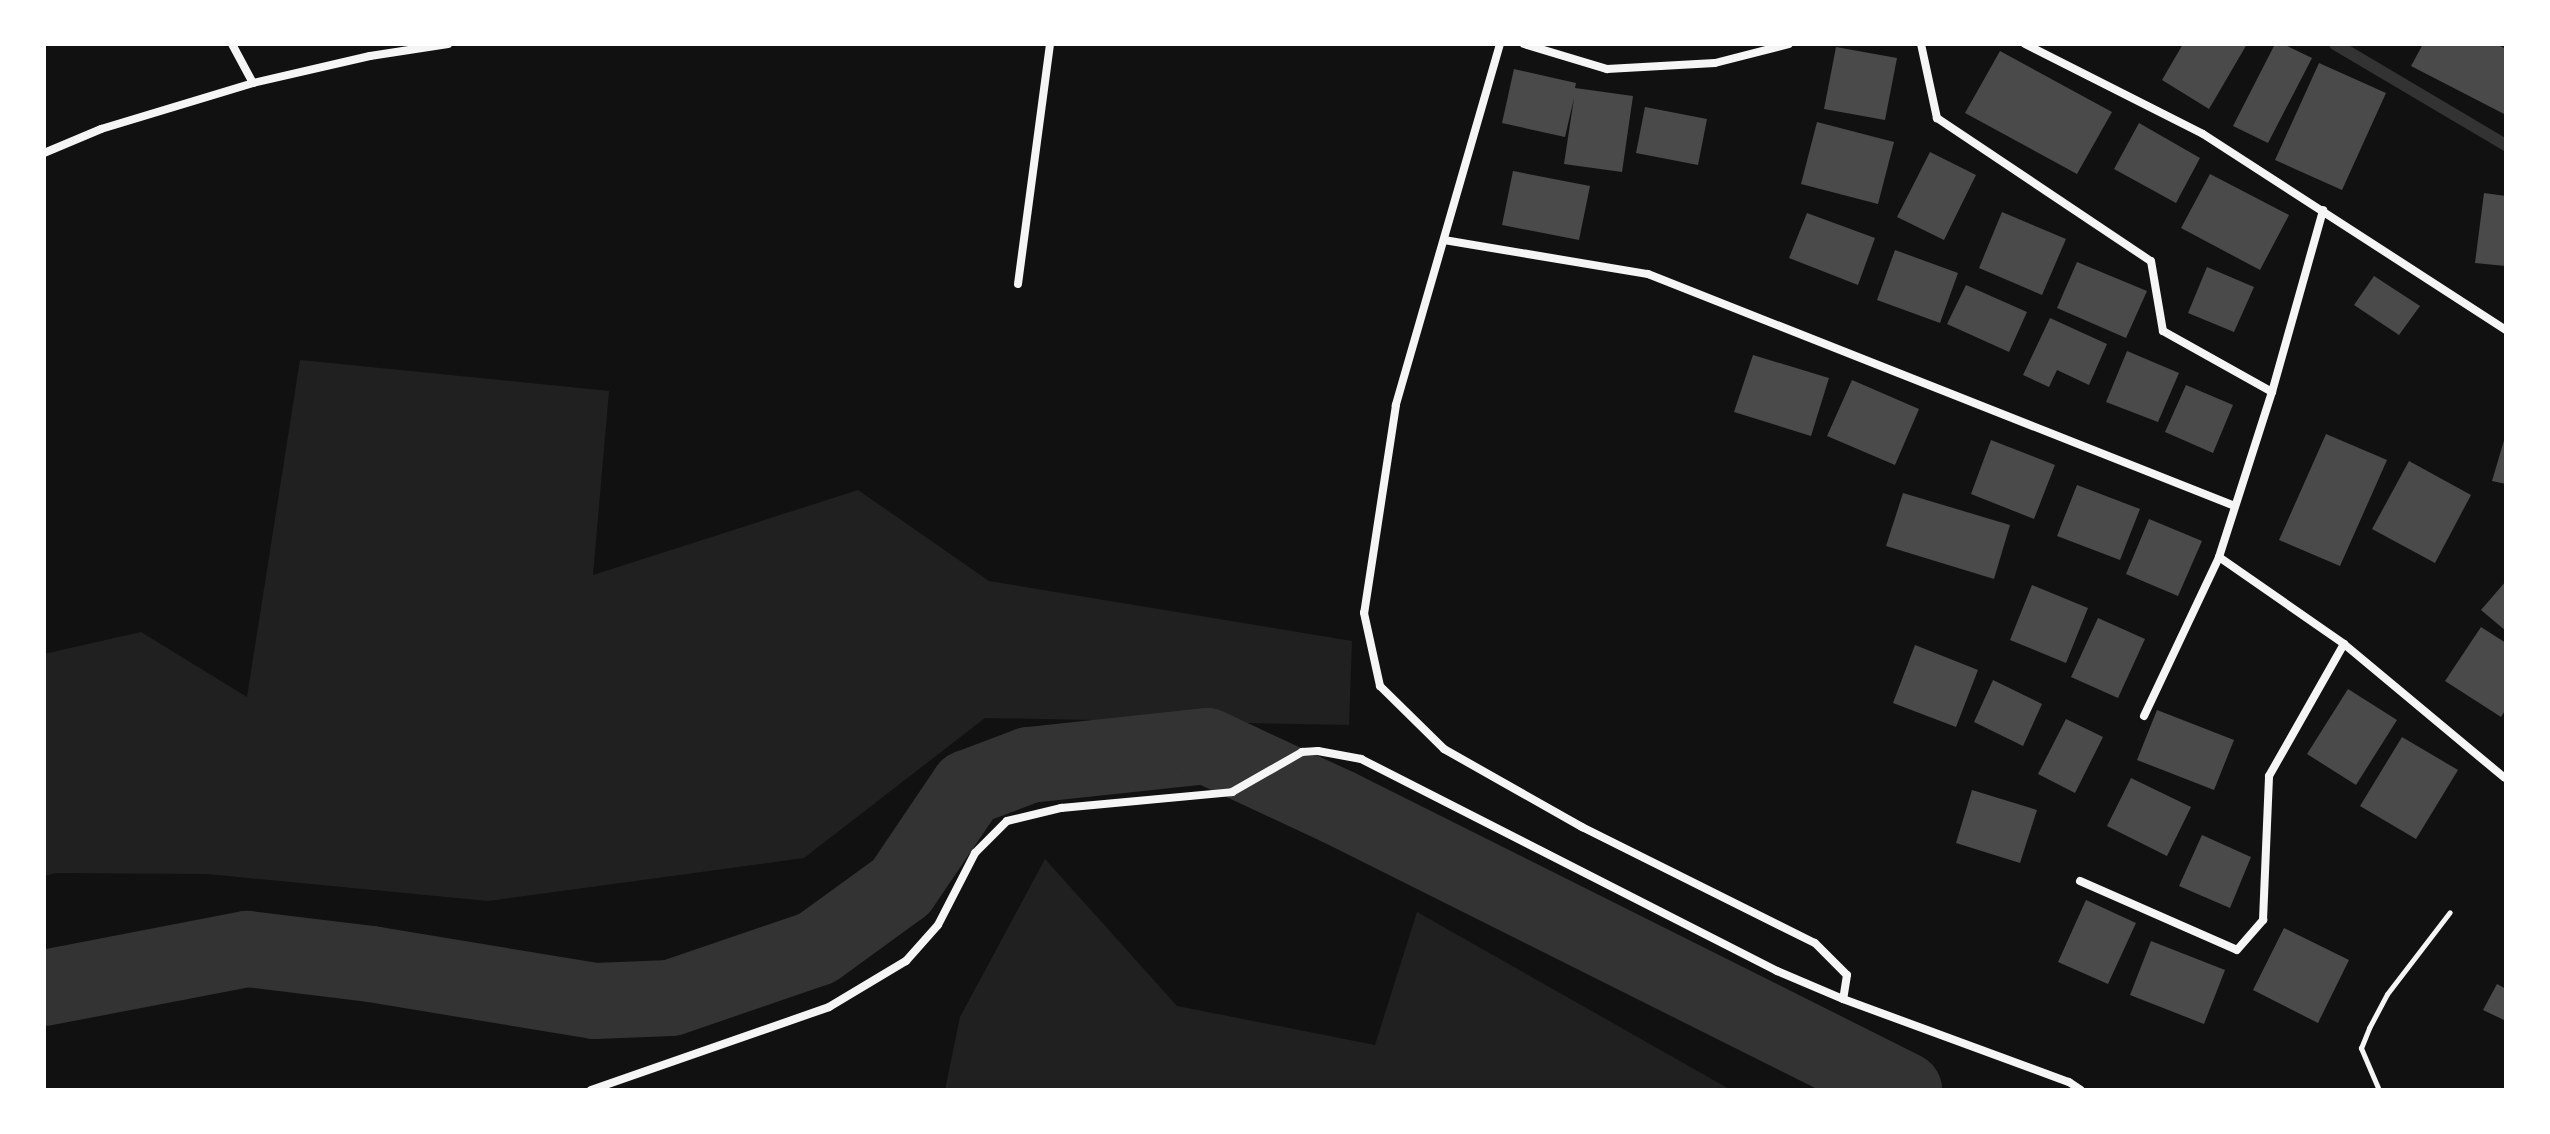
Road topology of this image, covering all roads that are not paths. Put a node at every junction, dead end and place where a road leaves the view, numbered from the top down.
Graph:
1 (232, 44) edge
2 (448, 44) edge
3 (1050, 44) edge
4 (1500, 44) edge
5 (1524, 44) edge
6 (1789, 44) edge
7 (1921, 44) edge
8 (2025, 44) edge
9 (253, 83) junction
10 (44, 153) edge
11 (2323, 210) junction
12 (1444, 240) junction
13 (1018, 284) dead end
14 (2506, 330) edge
15 (2272, 392) junction
16 (2235, 506) junction
17 (2219, 557) junction
18 (2344, 644) junction
19 (2144, 716) dead end
20 (2505, 778) edge
21 (2080, 881) dead end
22 (1843, 999) junction
23 (591, 1090) edge
24 (2081, 1090) edge

1 - 9 street
2 - 9 street
3 - 13 street
4 - 12 street
5 - 6 street
7 - 15 street
8 - 11 street
9 - 10 street
11 - 14 street
11 - 15 street
12 - 16 street
12 - 22 street
15 - 16 street
16 - 17 street
17 - 18 street
17 - 19 street
18 - 20 street
18 - 21 street
22 - 23 street
22 - 24 street

